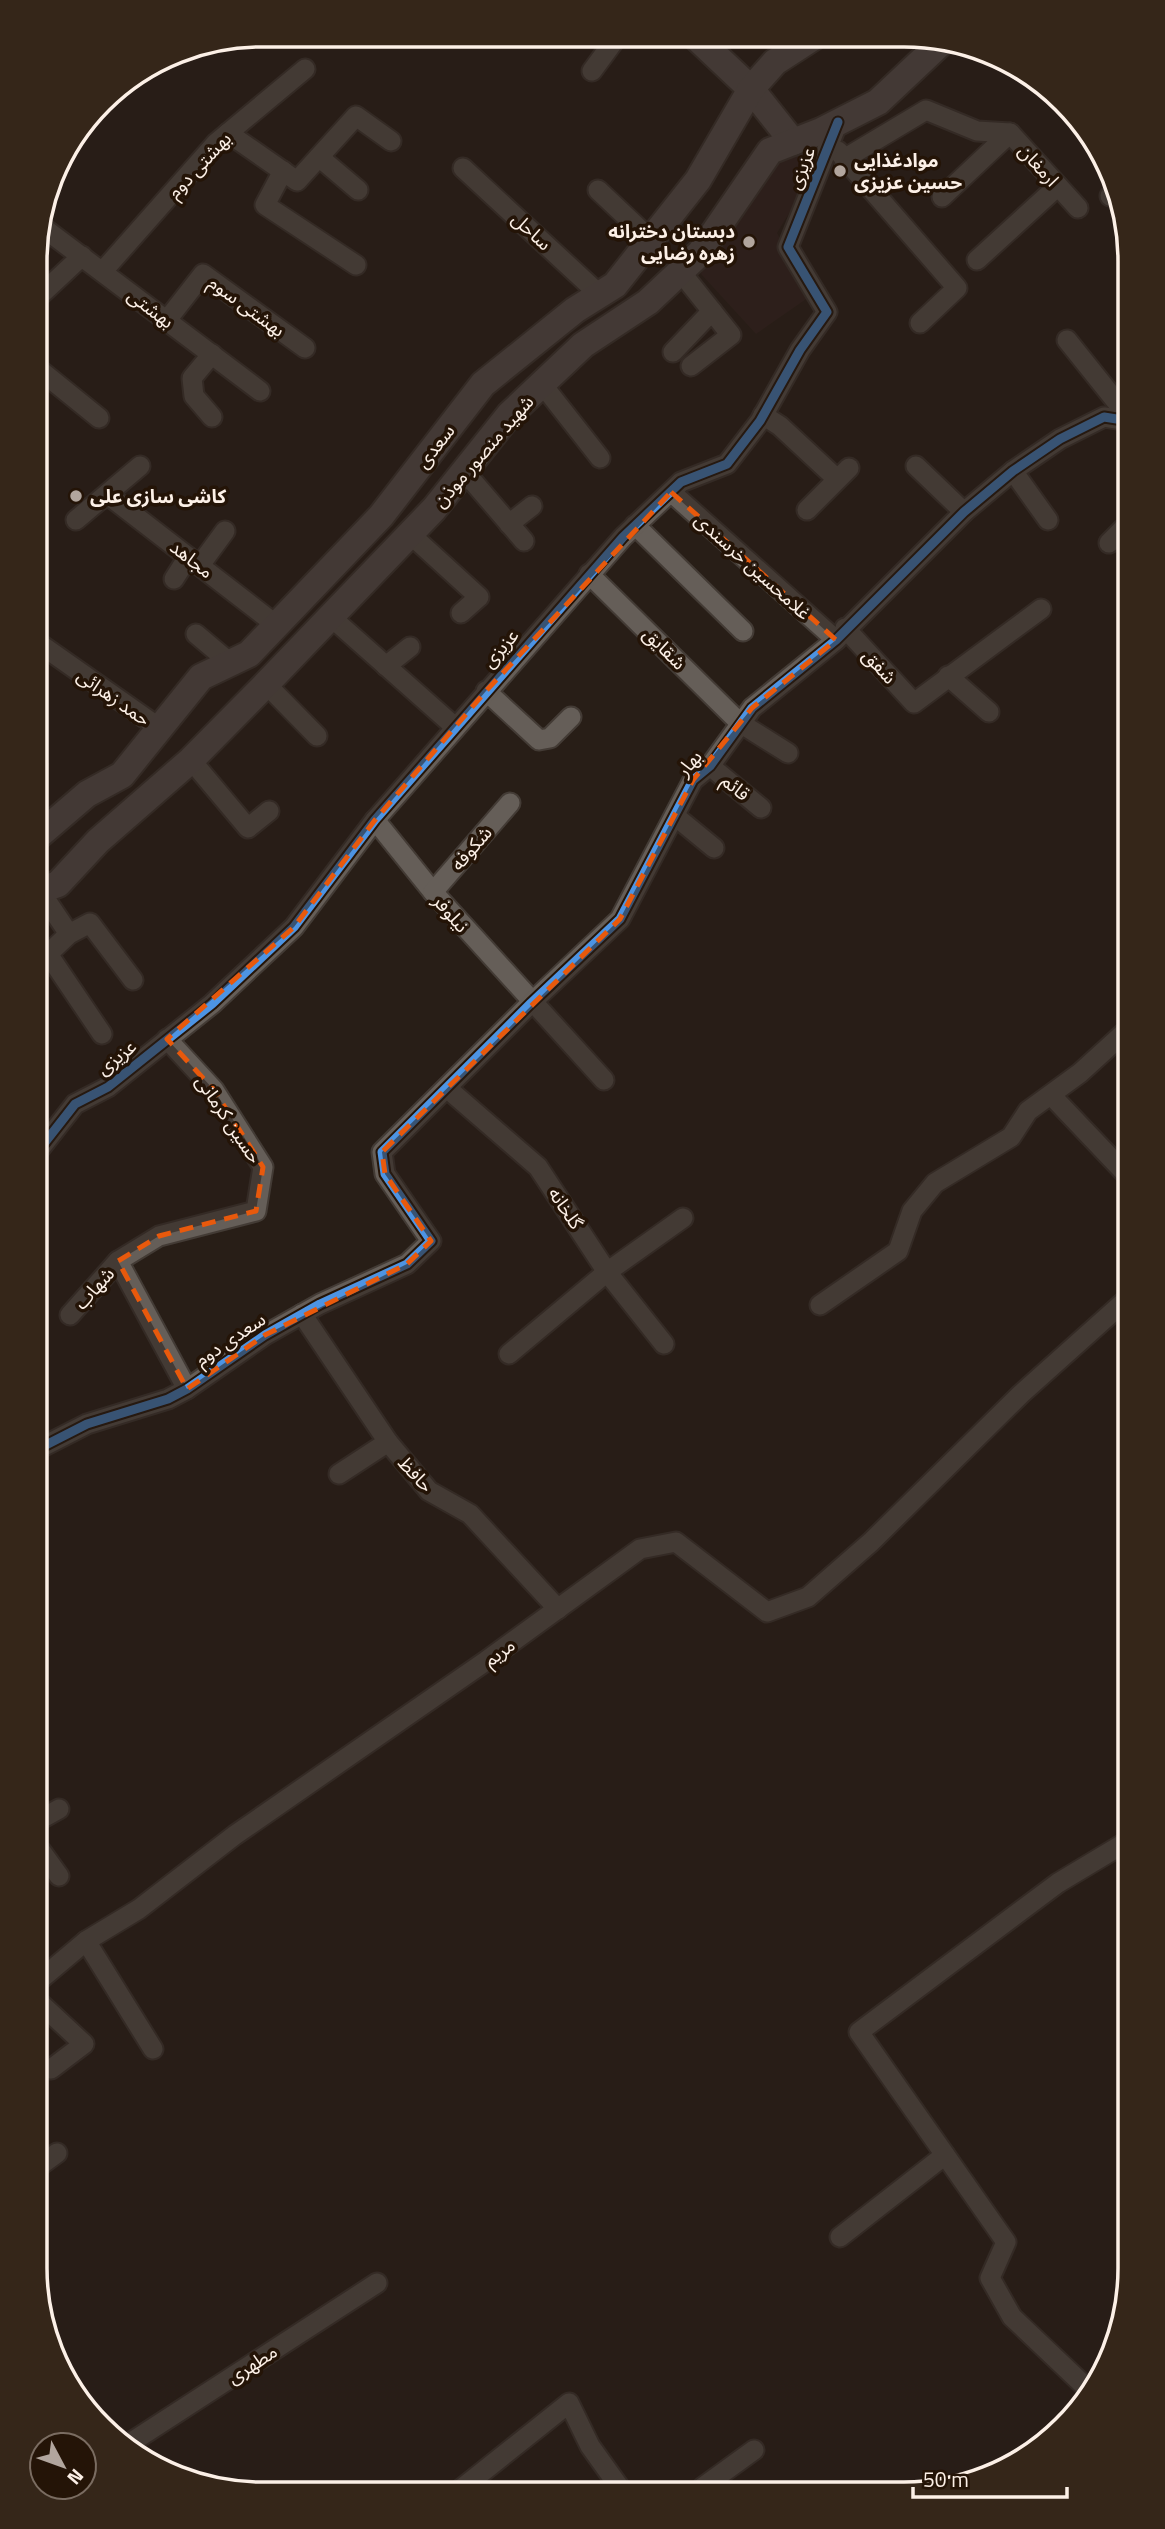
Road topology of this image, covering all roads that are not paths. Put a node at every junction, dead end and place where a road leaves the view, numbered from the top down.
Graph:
1 (610, 47) edge
2 (707, 47) edge
3 (798, 47) edge
4 (934, 49) edge
5 (305, 69) dead end
6 (593, 71) dead end
7 (751, 89) junction
8 (834, 132) junction
9 (228, 133) junction
10 (1010, 133) junction
11 (391, 142) dead end
12 (793, 142) junction
13 (319, 157) junction
14 (844, 159) junction
15 (463, 168) dead end
16 (283, 171) junction
17 (1058, 186) junction
18 (358, 190) dead end
19 (598, 190) dead end
20 (942, 197) dead end
21 (1078, 208) dead end
22 (49, 232) edge
23 (651, 240) junction
24 (82, 256) junction
25 (977, 260) dead end
26 (356, 265) dead end
27 (103, 271) junction
28 (680, 271) junction
29 (48, 288) edge
30 (600, 295) junction
31 (712, 311) junction
32 (167, 320) junction
33 (920, 323) dead end
34 (1067, 340) dead end
35 (305, 348) dead end
36 (673, 352) dead end
37 (212, 354) junction
38 (691, 366) dead end
39 (48, 377) edge
40 (542, 384) junction
41 (260, 391) dead end
42 (1118, 404) edge
43 (763, 415) junction
44 (212, 417) dead end
45 (99, 418) dead end
46 (1118, 419) edge
47 (600, 458) dead end
48 (140, 466) dead end
49 (916, 467) dead end
50 (464, 471) junction
51 (1013, 471) junction
52 (671, 492) junction
53 (108, 495) junction
54 (532, 506) dead end
55 (807, 510) dead end
56 (964, 512) junction
57 (76, 520) dead end
58 (1048, 520) dead end
59 (509, 524) junction
60 (635, 525) junction
61 (225, 531) dead end
62 (410, 534) junction
63 (1118, 535) edge
64 (524, 541) dead end
65 (1109, 543) dead end
66 (194, 561) junction
67 (589, 574) junction
68 (174, 579) dead end
69 (1041, 609) dead end
70 (461, 613) dead end
71 (331, 617) junction
72 (275, 624) junction
73 (743, 631) dead end
74 (196, 634) dead end
75 (841, 634) junction
76 (410, 647) dead end
77 (48, 650) edge
78 (228, 661) junction
79 (386, 666) junction
80 (948, 676) junction
81 (266, 684) junction
82 (486, 691) junction
83 (989, 712) dead end
84 (571, 717) dead end
85 (740, 723) junction
86 (158, 727) junction
87 (455, 727) junction
88 (317, 736) dead end
89 (788, 753) dead end
90 (191, 760) junction
91 (710, 766) junction
92 (510, 803) dead end
93 (761, 808) dead end
94 (269, 811) dead end
95 (675, 816) junction
96 (375, 820) junction
97 (48, 827) edge
98 (714, 848) dead end
99 (48, 888) edge
100 (433, 892) junction
101 (48, 903) edge
102 (69, 934) junction
103 (133, 980) dead end
104 (531, 1003) junction
105 (102, 1034) dead end
106 (167, 1038) junction
107 (1118, 1039) edge
108 (604, 1080) dead end
109 (448, 1089) junction
110 (1051, 1095) junction
111 (48, 1139) edge
112 (1118, 1165) edge
113 (683, 1218) dead end
114 (430, 1241) joint
115 (118, 1261) junction
116 (607, 1272) junction
117 (820, 1305) dead end
118 (1117, 1308) edge
119 (302, 1314) junction
120 (70, 1315) dead end
121 (664, 1344) dead end
122 (509, 1354) dead end
123 (187, 1389) junction
124 (388, 1442) junction
125 (47, 1444) edge
126 (339, 1474) dead end
127 (558, 1609) junction
128 (59, 1809) dead end
129 (47, 1816) edge
130 (1117, 1847) edge
131 (47, 1860) edge
132 (59, 1876) dead end
133 (86, 1941) junction
134 (47, 1974) edge
135 (47, 2011) edge
136 (153, 2049) dead end
137 (51, 2069) dead end
138 (945, 2155) junction
139 (839, 2236) dead end
140 (377, 2283) dead end
141 (1083, 2384) edge
142 (134, 2440) edge
143 (754, 2450) dead end
144 (469, 2482) edge
145 (616, 2482) edge
146 (710, 2482) edge

1 - 6 street
2 - 7 street
3 - 7 street, سعدی
4 - 8 street, شهید منصور موذن
5 - 9 street, بهشتی دوم
7 - 12 street
7 - 23 street, سعدی
8 - 12 street, شهید منصور موذن
8 - 14 street
8 - 43 street, عزیزی
9 - 16 street
9 - 27 street, بهشتی دوم
10 - 14 street, ارمغان
10 - 17 street, ارمغان
10 - 20 street
11 - 13 street
12 - 28 street, شهید منصور موذن
13 - 16 street
13 - 18 street
14 - 33 street
15 - 30 street, ساحل
16 - 26 street
17 - 21 street, ارمغان
17 - 25 street
19 - 23 street
22 - 24 street, بهشتی
23 - 30 street, سعدی
24 - 27 street, بهشتی
24 - 29 street
27 - 32 street, بهشتی
28 - 31 street
28 - 40 street, شهید منصور موذن
30 - 72 street, سعدی
31 - 36 street
31 - 38 street
32 - 35 street, بهشتی سوم
32 - 37 street, بهشتی
34 - 42 street
37 - 41 street, بهشتی
37 - 44 street
39 - 45 street
40 - 47 street
40 - 50 street, شهید منصور موذن
43 - 52 street, عزیزی
43 - 55 street
46 - 51 street, بهار
48 - 53 street
49 - 56 street
50 - 59 street
50 - 62 street, شهید منصور موذن
51 - 56 street, بهار
51 - 58 street
52 - 60 street, عزیزی
52 - 75 street, غلامحسین خرسندی
53 - 57 street
53 - 66 street, مجاهد
54 - 59 street
56 - 75 street, بهار
59 - 64 street
60 - 67 street, عزیزی
60 - 73 street
61 - 66 street
62 - 70 street
62 - 71 street, شهید منصور موذن
63 - 65 street
66 - 68 street
66 - 72 street, مجاهد
67 - 82 street, عزیزی
67 - 85 street, شقایق
69 - 80 street
71 - 79 street
71 - 81 street, شهید منصور موذن
72 - 78 street, سعدی
74 - 78 street
75 - 80 street, شفق
75 - 85 street, بهار
76 - 79 street
77 - 86 street, حمد زهرائی
78 - 86 street, سعدی
79 - 87 street
80 - 83 street
81 - 88 street
81 - 90 street, شهید منصور موذن
82 - 84 street
82 - 87 street, عزیزی
85 - 89 street, شقایق
85 - 91 street, بهار
86 - 97 street, سعدی
87 - 96 street, عزیزی
90 - 94 street
90 - 99 street, شهید منصور موذن
91 - 93 street, قائم
91 - 95 street, بهار
92 - 100 street, شکوفه
95 - 98 street
95 - 104 street, بهار
96 - 100 street, نیلوفر
96 - 106 street, عزیزی
100 - 104 street, نیلوفر
101 - 102 street
102 - 103 street
102 - 105 street
104 - 108 street, نیلوفر
104 - 109 street, بهار
106 - 111 street, عزیزی
106 - 115 street, حسین کرمانی
107 - 110 street
109 - 114 street, بهار
109 - 116 street, گلخانه
110 - 112 street
110 - 117 street
113 - 116 street
114 - 119 street, سعدی دوم
115 - 120 street, شهاب
115 - 123 street
116 - 121 street, گلخانه
116 - 122 street
118 - 127 street, مریم
119 - 123 street, سعدی دوم
119 - 124 street, حافظ
123 - 125 street, سعدی دوم
124 - 126 street
124 - 127 street, حافظ
127 - 133 street, مریم
128 - 129 street
130 - 138 street
131 - 132 street
133 - 134 street, مریم
133 - 136 street
135 - 137 street
138 - 139 street
138 - 141 street
140 - 142 street, مطهری
143 - 146 street
144 - 145 street

